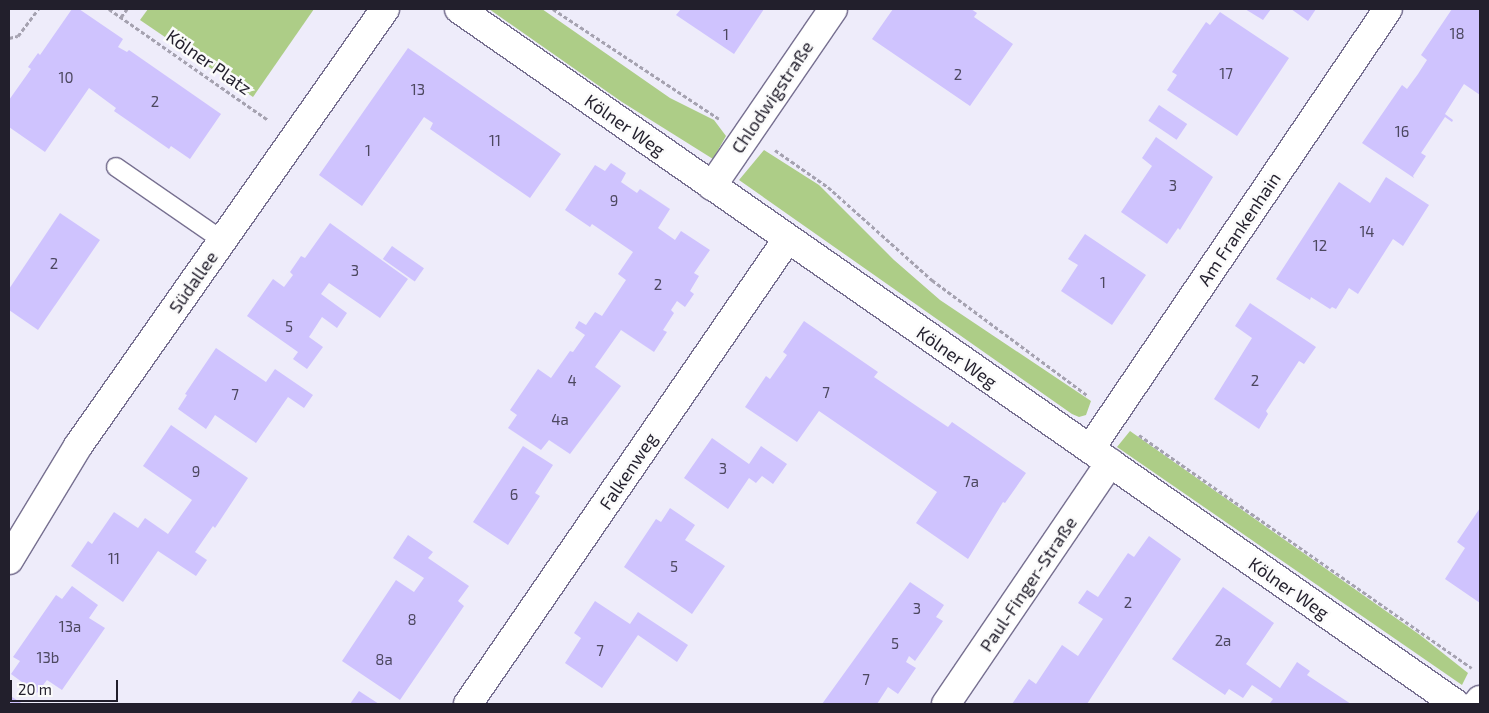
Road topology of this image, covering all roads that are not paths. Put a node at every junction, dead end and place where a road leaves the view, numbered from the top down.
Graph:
1 (384, 9) edge
2 (459, 9) edge
3 (833, 9) edge
4 (1388, 9) edge
5 (116, 167) dead end
6 (712, 186) junction
7 (788, 238) junction
8 (222, 240) junction
9 (1100, 456) junction
10 (9, 560) edge
11 (1480, 700) edge
12 (468, 704) edge
13 (946, 704) edge
14 (1456, 704) edge
15 (1477, 704) edge

1 - 8 street, Südallee
2 - 6 street, Kölner Weg
3 - 6 street, Chlodwigstraße
4 - 9 street, Am Frankenhain
5 - 8 lane
6 - 7 street, Kölner Weg
7 - 9 street, Kölner Weg
7 - 12 street, Falkenweg
8 - 10 street, Südallee
9 - 13 street, Paul-Finger-Straße
9 - 14 street, Kölner Weg
11 - 15 street

